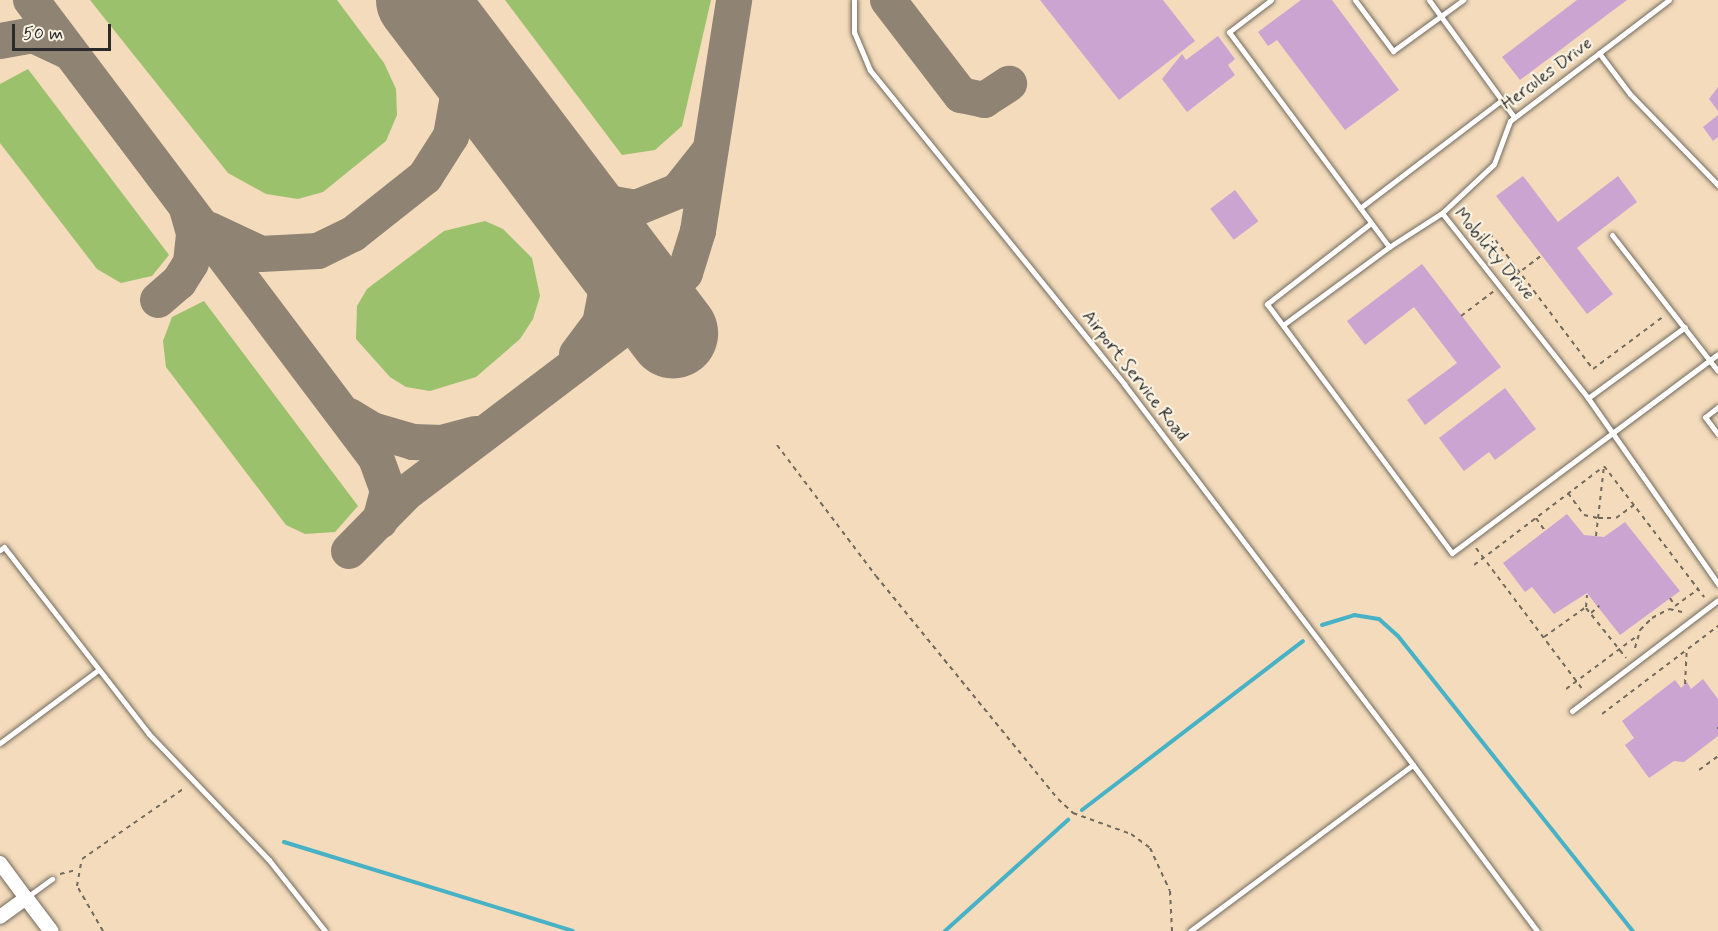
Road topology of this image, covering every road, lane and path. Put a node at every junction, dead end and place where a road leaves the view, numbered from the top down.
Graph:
1 (854, 0) edge
2 (1271, 0) edge
3 (1355, 0) edge
4 (1429, 0) edge
5 (1463, 0) edge
6 (1669, 0) edge
7 (1442, 16) junction
8 (1599, 53) junction
9 (1502, 100) junction
10 (1514, 117) junction
11 (1718, 185) edge
12 (1359, 208) junction
13 (1442, 213) junction
14 (1371, 223) junction
15 (1490, 233) dead end
16 (1612, 235) dead end
17 (1389, 247) junction
18 (1542, 255) dead end
19 (1519, 272) junction
20 (1510, 279) dead end
21 (1491, 293) dead end
22 (1461, 316) dead end
23 (1664, 316) dead end
24 (1283, 325) junction
25 (1685, 327) junction
26 (1718, 354) edge
27 (1710, 361) junction
28 (1718, 371) edge
29 (1588, 398) junction
30 (1718, 407) edge
31 (1613, 433) junction
32 (1718, 434) edge
33 (777, 445) dead end
34 (1604, 466) junction
35 (1568, 494) junction
36 (1634, 505) junction
37 (1536, 518) junction
38 (1598, 518) junction
39 (1545, 531) dead end
40 (1596, 537) dead end
41 (1, 546) edge
42 (1476, 548) dead end
43 (1484, 558) junction
44 (1474, 565) dead end
45 (1718, 584) edge
46 (1587, 595) dead end
47 (1670, 598) dead end
48 (1718, 600) edge
49 (1599, 606) dead end
50 (1586, 607) junction
51 (1675, 608) junction
52 (1591, 612) junction
53 (1686, 613) dead end
54 (1718, 627) edge
55 (1637, 636) junction
56 (1543, 638) junction
57 (1635, 648) dead end
58 (1619, 649) junction
59 (1687, 650) junction
60 (1626, 658) dead end
61 (97, 671) junction
62 (1576, 681) junction
63 (1685, 684) dead end
64 (1566, 688) dead end
65 (1583, 690) dead end
66 (1572, 711) dead end
67 (1602, 714) dead end
68 (0, 743) edge
69 (1718, 756) edge
70 (1413, 765) junction
71 (1699, 770) dead end
72 (191, 784) junction
73 (0, 863) edge
74 (76, 870) junction
75 (52, 879) joint
76 (26, 898) junction
77 (0, 917) edge
78 (51, 931) edge
79 (103, 931) edge
80 (325, 931) edge
81 (1172, 931) edge
82 (1190, 931) edge
83 (1537, 931) edge

1 - 70 lane, Airport Service Road
2 - 12 lane
3 - 7 lane
4 - 7 lane
5 - 7 lane
6 - 8 lane, Hercules Drive
7 - 9 lane
8 - 10 lane, Hercules Drive
8 - 11 lane
9 - 10 lane
9 - 12 lane
10 - 13 lane, Hercules Drive
12 - 14 lane
13 - 17 lane, Mobility Drive
13 - 29 lane, Mobility Drive
14 - 17 lane
14 - 24 lane
15 - 19 path
16 - 25 lane
17 - 24 lane, Mobility Drive
18 - 19 path
19 - 20 path
19 - 23 path
21 - 22 path
24 - 31 lane
25 - 27 lane
25 - 29 lane
26 - 27 lane
27 - 28 lane
27 - 31 lane
29 - 31 lane, Mobility Drive
30 - 32 lane
31 - 45 lane, Mobility Drive
33 - 81 path
34 - 35 path
34 - 36 path
34 - 38 path
35 - 37 path
35 - 38 path
36 - 38 path
36 - 51 path
37 - 39 path
37 - 43 path
38 - 40 path
41 - 61 lane
42 - 43 path
43 - 44 path
43 - 56 path
46 - 50 path
47 - 51 path
48 - 66 lane
49 - 52 path
50 - 52 path
50 - 56 path
51 - 53 path
51 - 55 path
52 - 58 path
54 - 59 path
55 - 57 path
55 - 58 path
56 - 62 path
58 - 60 path
58 - 62 path
59 - 63 path
59 - 67 path
61 - 68 lane
61 - 72 lane
62 - 64 path
62 - 65 path
69 - 71 path
70 - 82 lane
70 - 83 lane, Airport Service Road
72 - 74 path
72 - 80 lane
73 - 76 street
74 - 75 path
74 - 79 path
75 - 76 lane
76 - 77 street
76 - 78 main road

